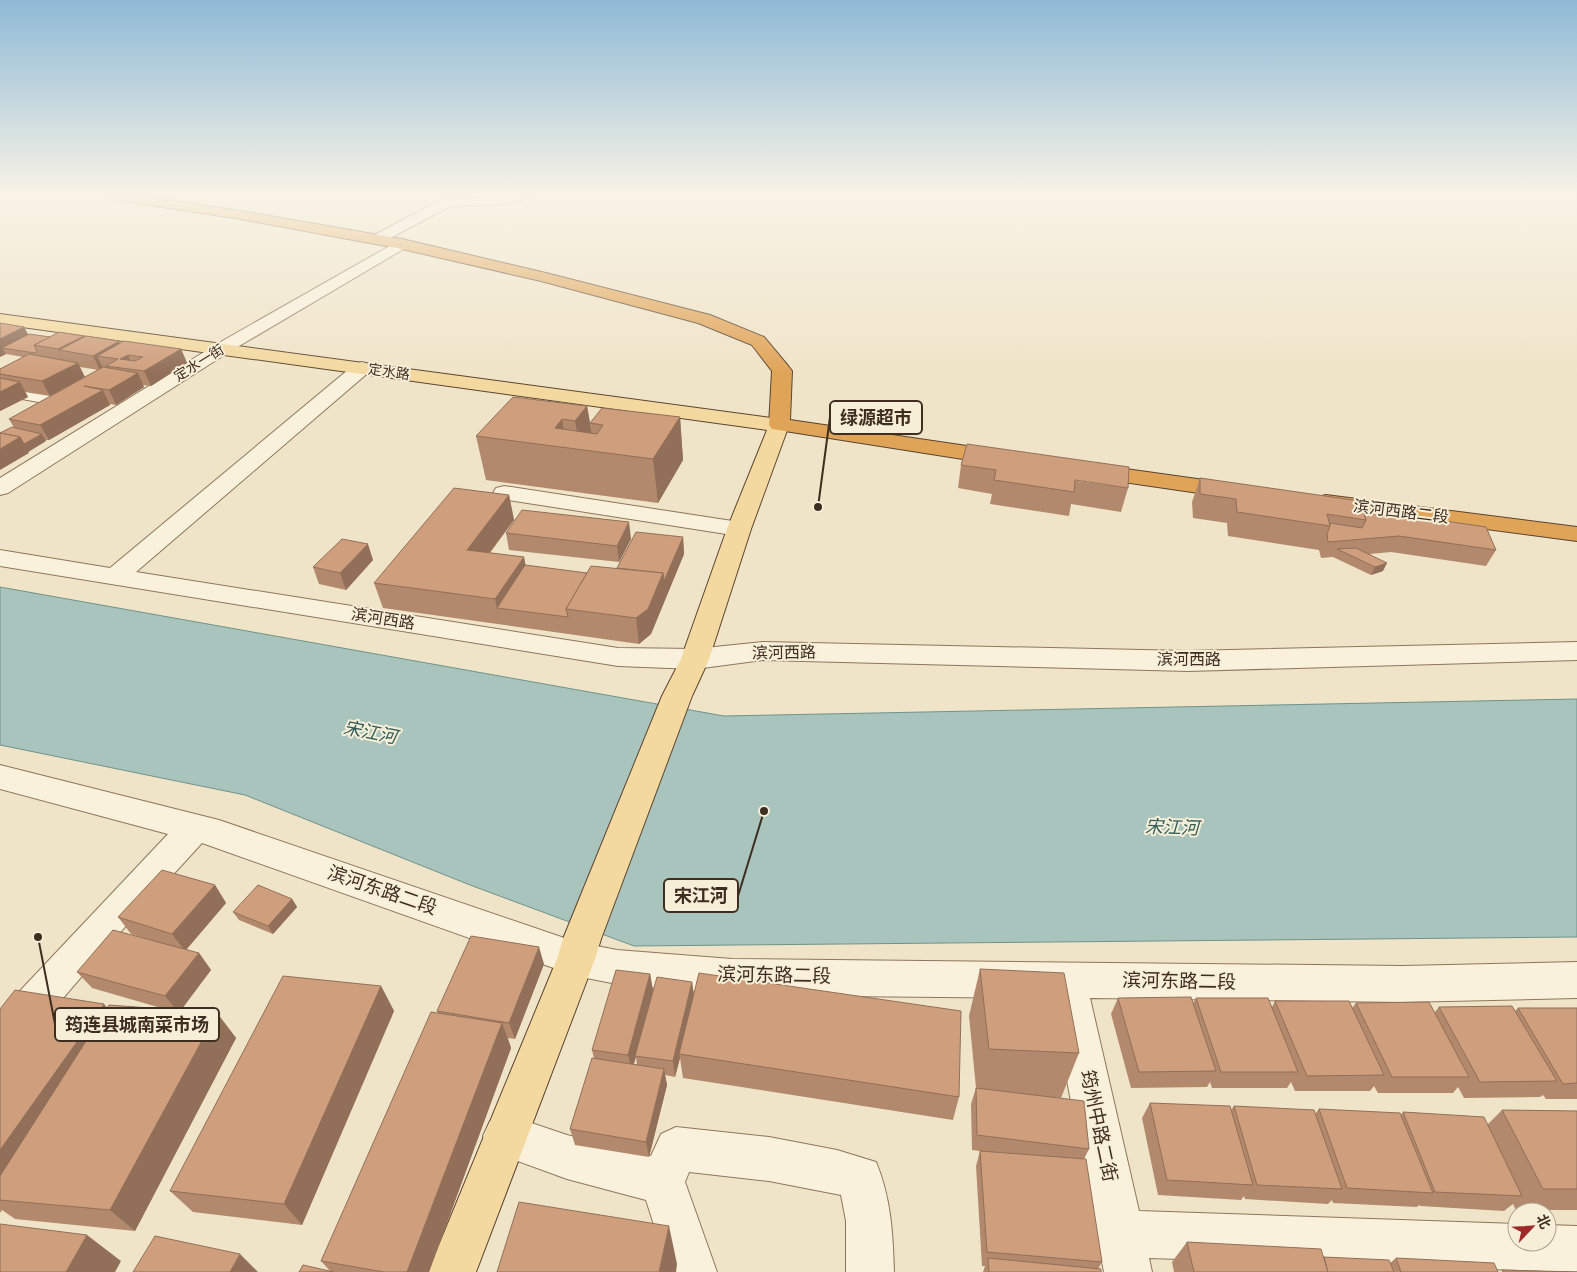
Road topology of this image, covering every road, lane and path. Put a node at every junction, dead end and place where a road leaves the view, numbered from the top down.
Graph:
1 (382, 255) edge
2 (451, 255) edge
3 (0, 319) edge
4 (223, 348) junction
5 (362, 368) junction
6 (0, 389) edge
7 (55, 399) edge
8 (779, 425) junction
9 (1022, 462) edge
10 (1072, 469) edge
11 (0, 488) edge
12 (504, 493) edge
13 (1250, 493) edge
14 (1309, 500) edge
15 (739, 529) junction
16 (1577, 534) edge
17 (0, 558) edge
18 (116, 576) junction
19 (1577, 651) edge
20 (695, 659) junction
21 (0, 777) edge
22 (195, 828) junction
23 (576, 959) junction
24 (1577, 980) edge
25 (1068, 981) junction
26 (0, 1041) edge
27 (505, 1136) junction
28 (663, 1182) junction
29 (1577, 1250) edge
30 (1124, 1253) edge
31 (452, 1272) edge
32 (693, 1272) edge
33 (870, 1272) edge

1 - 4 street, 定水一街
2 - 8 highway
3 - 4 main road, 定水路
4 - 5 main road, 定水路
4 - 11 street, 定水一街
5 - 8 main road, 定水路
5 - 18 street
6 - 7 street
8 - 9 highway
8 - 15 main road
10 - 13 highway
12 - 15 street
14 - 16 highway, 滨河西路二段
15 - 20 main road
17 - 18 street, 滨河西路
18 - 20 street, 滨河西路
19 - 20 street, 滨河西路
20 - 23 main road
21 - 22 street, 滨河东路二段
22 - 23 street, 滨河东路二段
22 - 26 street
23 - 25 street, 滨河东路二段
23 - 27 main road
24 - 25 street, 滨河东路二段
25 - 30 street, 筠州中路二街
27 - 28 street
27 - 31 main road
28 - 32 street
28 - 33 street
29 - 30 street

